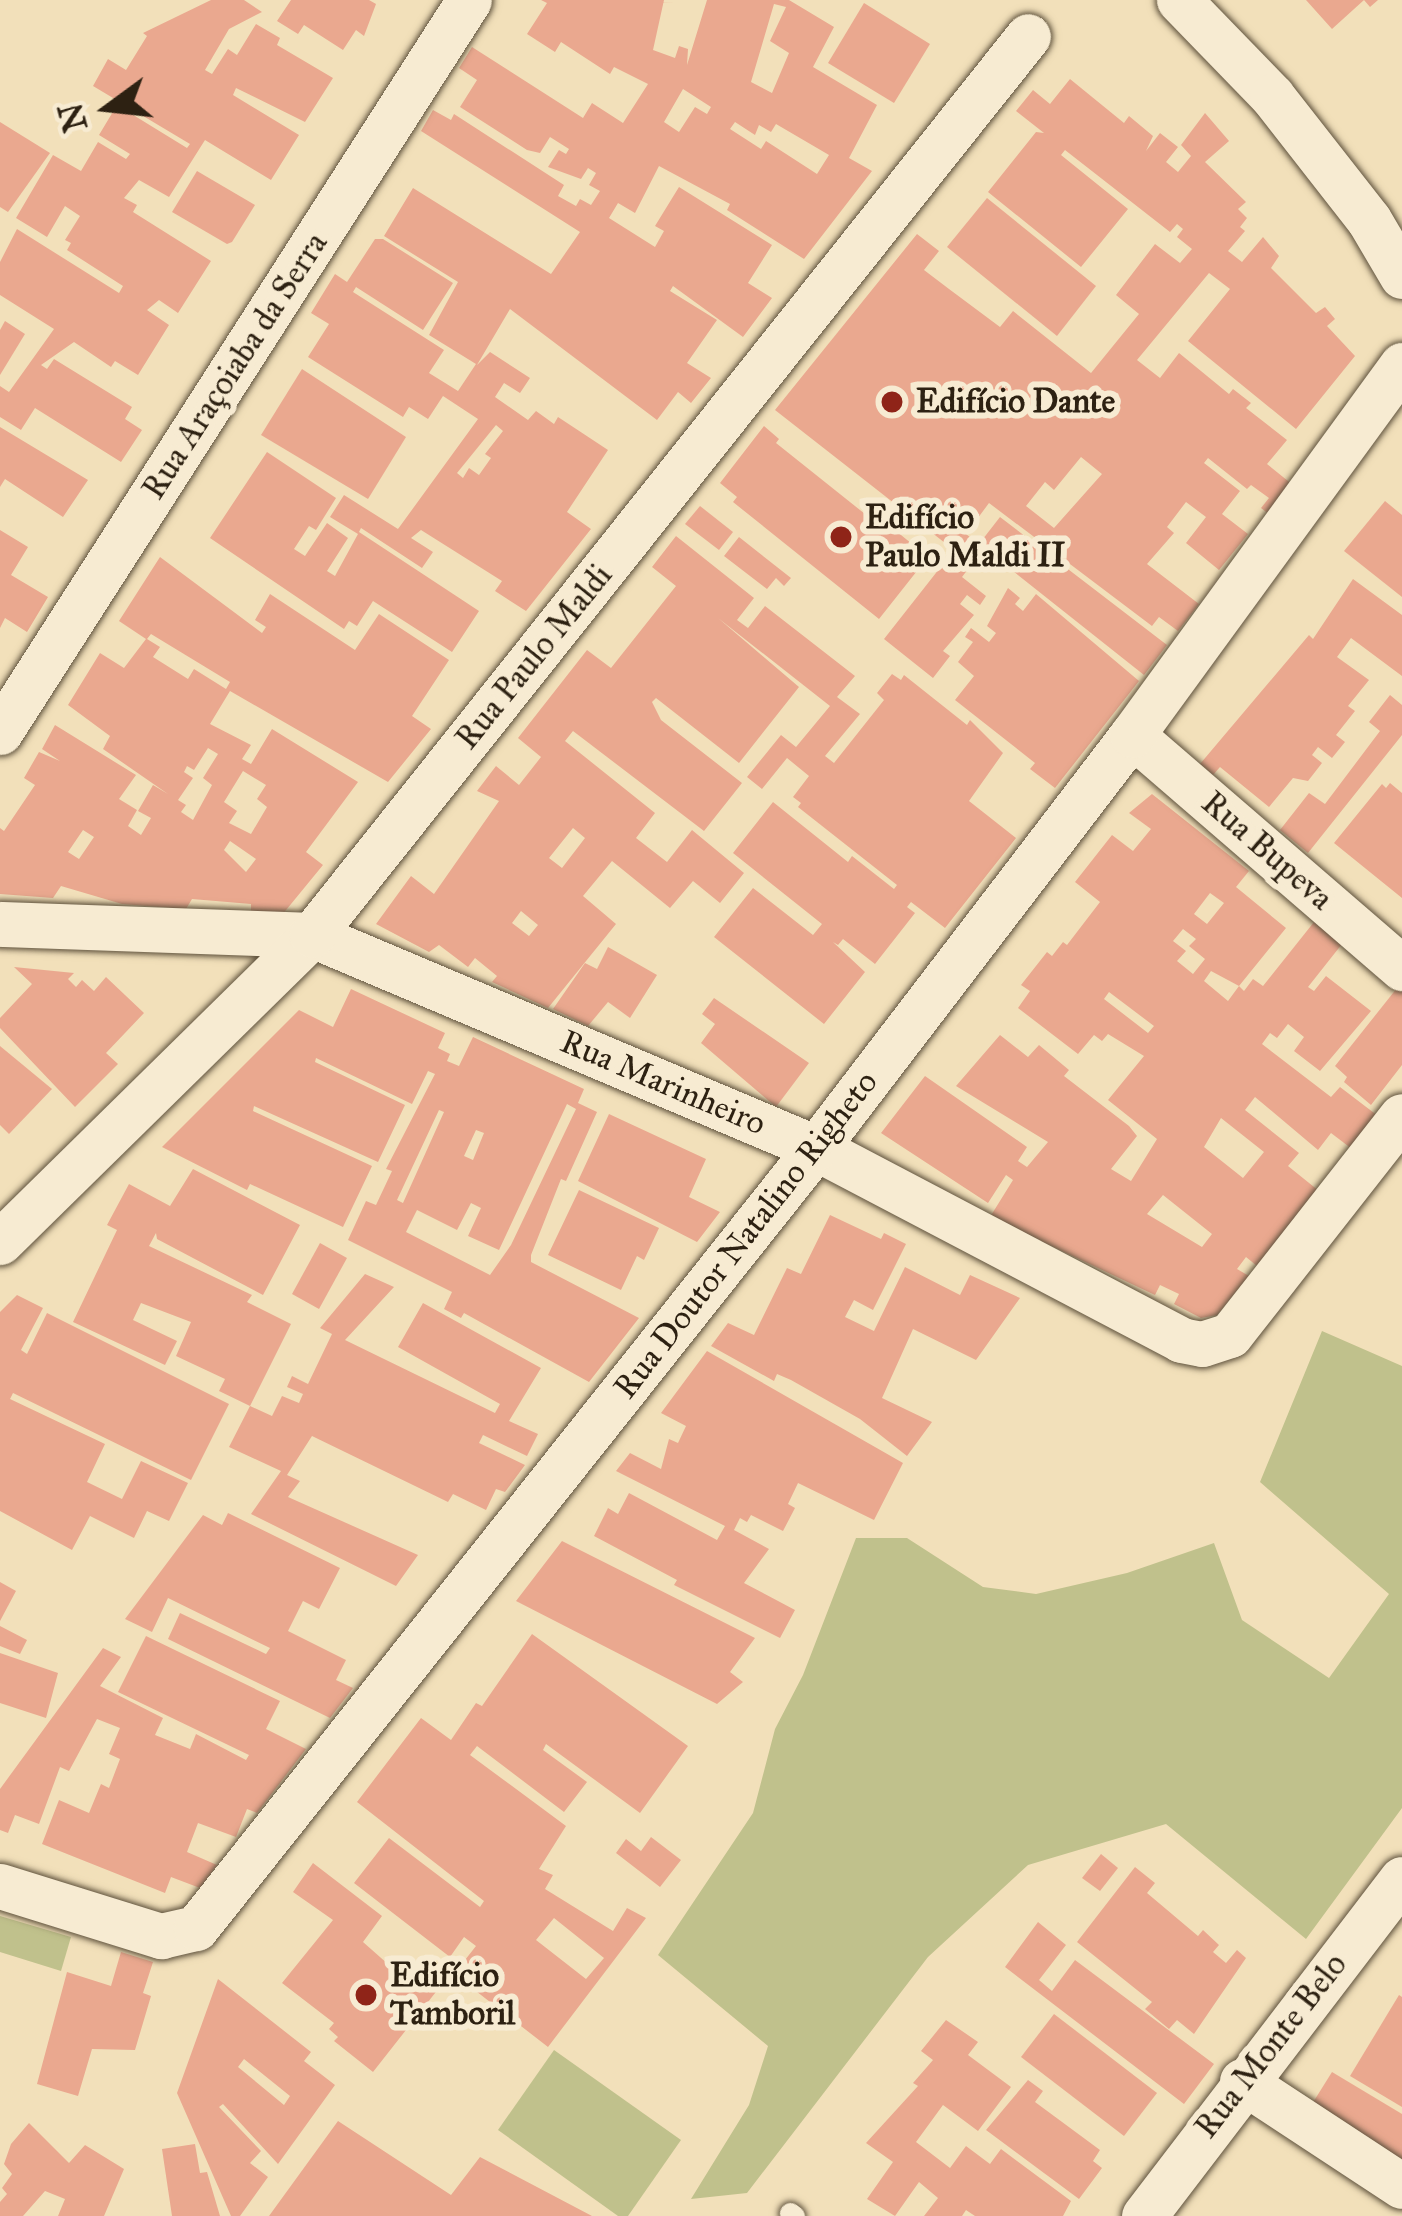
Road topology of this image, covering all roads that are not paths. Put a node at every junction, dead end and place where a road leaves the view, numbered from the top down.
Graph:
1 (470, 0) edge
2 (1178, 0) edge
3 (1028, 36) dead end
4 (1402, 276) edge
5 (1402, 365) edge
6 (0, 732) edge
7 (1132, 735) junction
8 (0, 924) edge
9 (312, 935) junction
10 (1402, 968) edge
11 (1402, 1116) edge
12 (816, 1148) junction
13 (0, 1242) edge
14 (1402, 1879) edge
15 (0, 1886) edge
16 (1242, 2081) junction
17 (1402, 2186) edge
18 (1144, 2216) edge

1 - 6 street, Rua Araçoiaba da Serra
2 - 4 street
3 - 9 street, Rua Paulo Maldi
5 - 7 street, Rua Doutor Natalino Righeto
7 - 10 street, Rua Bupeva
7 - 12 street, Rua Doutor Natalino Righeto
8 - 9 street, Rua Marinheiro
9 - 12 street, Rua Marinheiro
9 - 13 street, Rua Paulo Maldi
11 - 12 street, Rua Marinheiro
12 - 15 street, Rua Doutor Natalino Righeto
14 - 16 street, Rua Monte Belo
16 - 17 street
16 - 18 street, Rua Monte Belo

